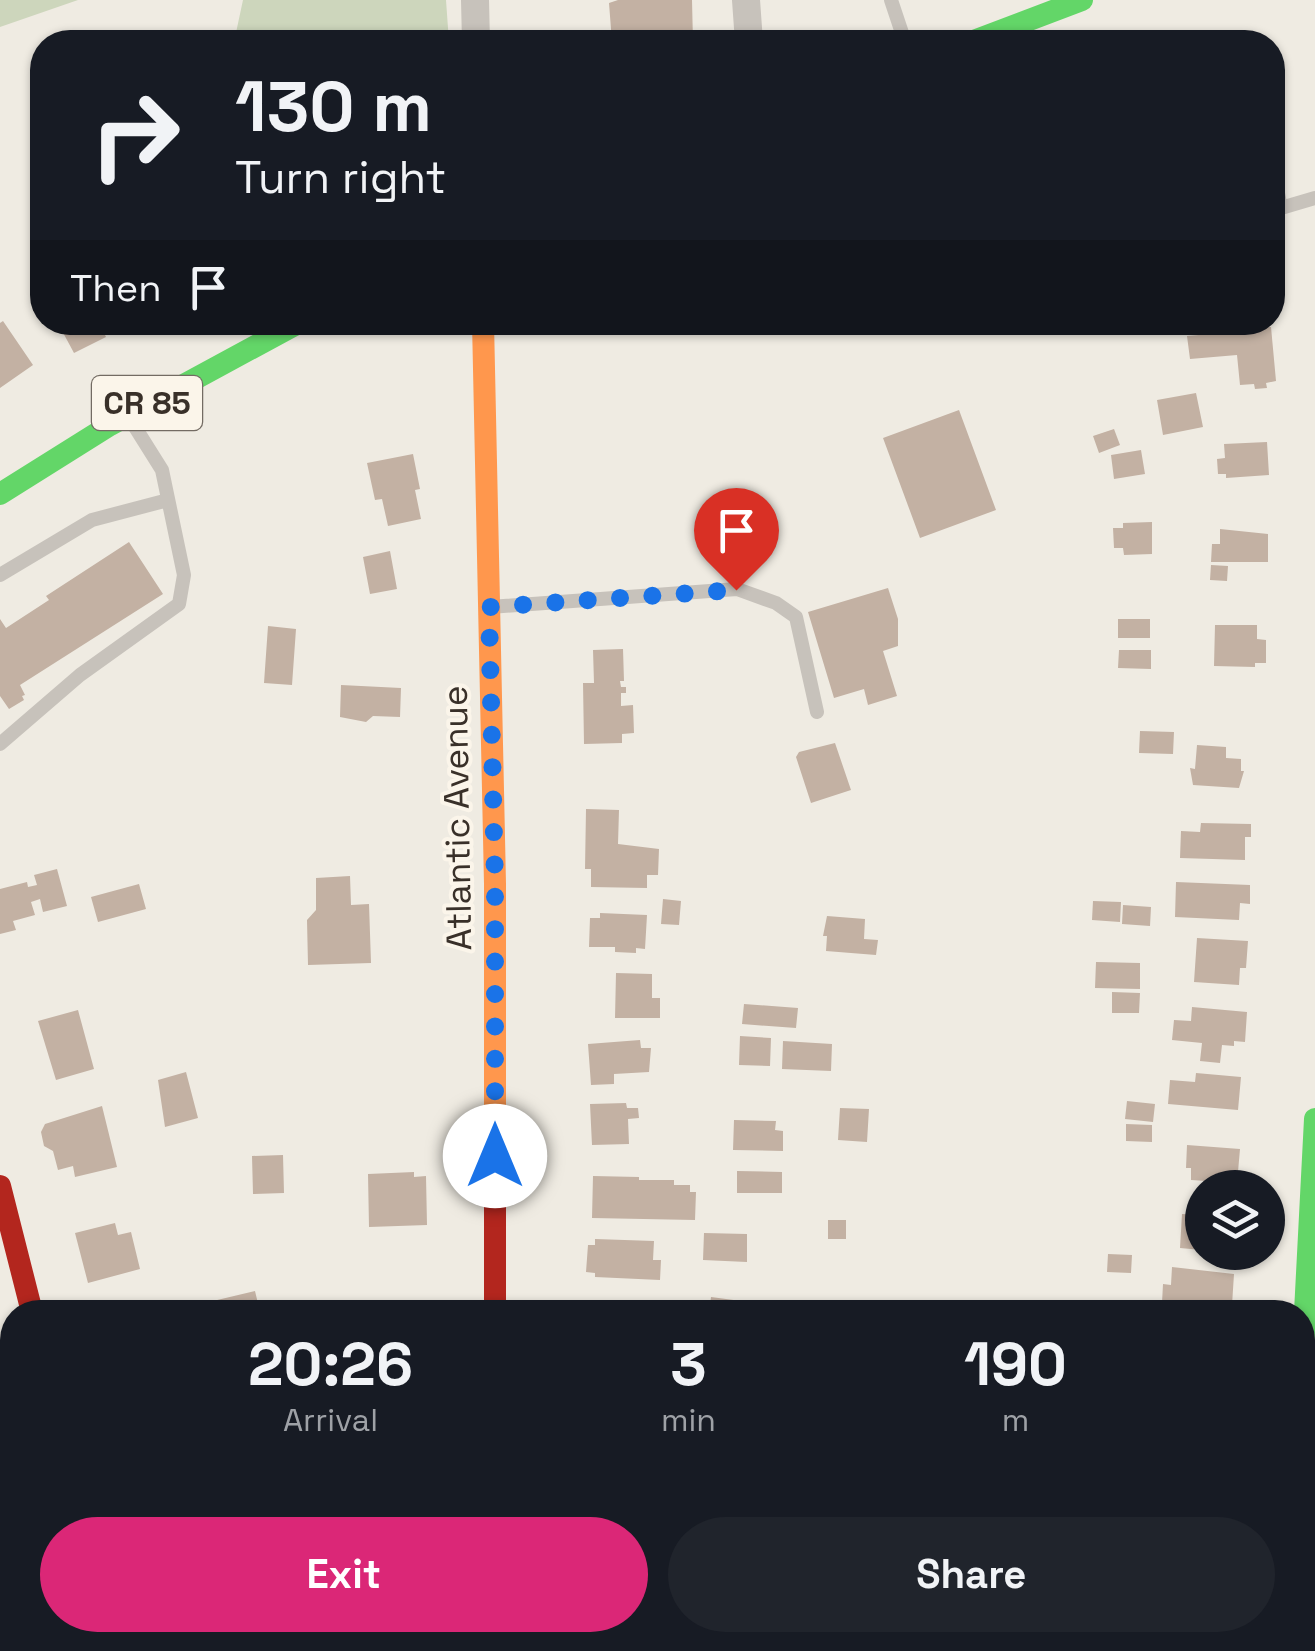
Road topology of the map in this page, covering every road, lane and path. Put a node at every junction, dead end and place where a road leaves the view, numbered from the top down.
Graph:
1 (475, 0) edge
2 (746, 0) edge
3 (891, 0) edge
4 (1082, 0) edge
5 (476, 30) edge
6 (748, 30) edge
7 (901, 30) edge
8 (1003, 30) edge
9 (1315, 198) edge
10 (1285, 207) edge
11 (257, 335) edge
12 (483, 335) edge
13 (127, 414) junction
14 (0, 494) edge
15 (168, 500) junction
16 (0, 575) edge
17 (489, 607) junction
18 (817, 712) dead end
19 (0, 744) edge
20 (1315, 1119) edge
21 (0, 1186) edge
22 (29, 1300) edge
23 (494, 1300) edge
24 (1306, 1300) edge

1 - 5 street
2 - 6 street
3 - 7 lane
4 - 8 street
9 - 10 lane
11 - 13 street, CR 85
12 - 17 street, Atlantic Avenue
13 - 14 street, CR 85
13 - 15 lane
15 - 16 lane
15 - 19 lane
17 - 18 lane
17 - 23 street, Atlantic Avenue
20 - 24 street
21 - 22 street

